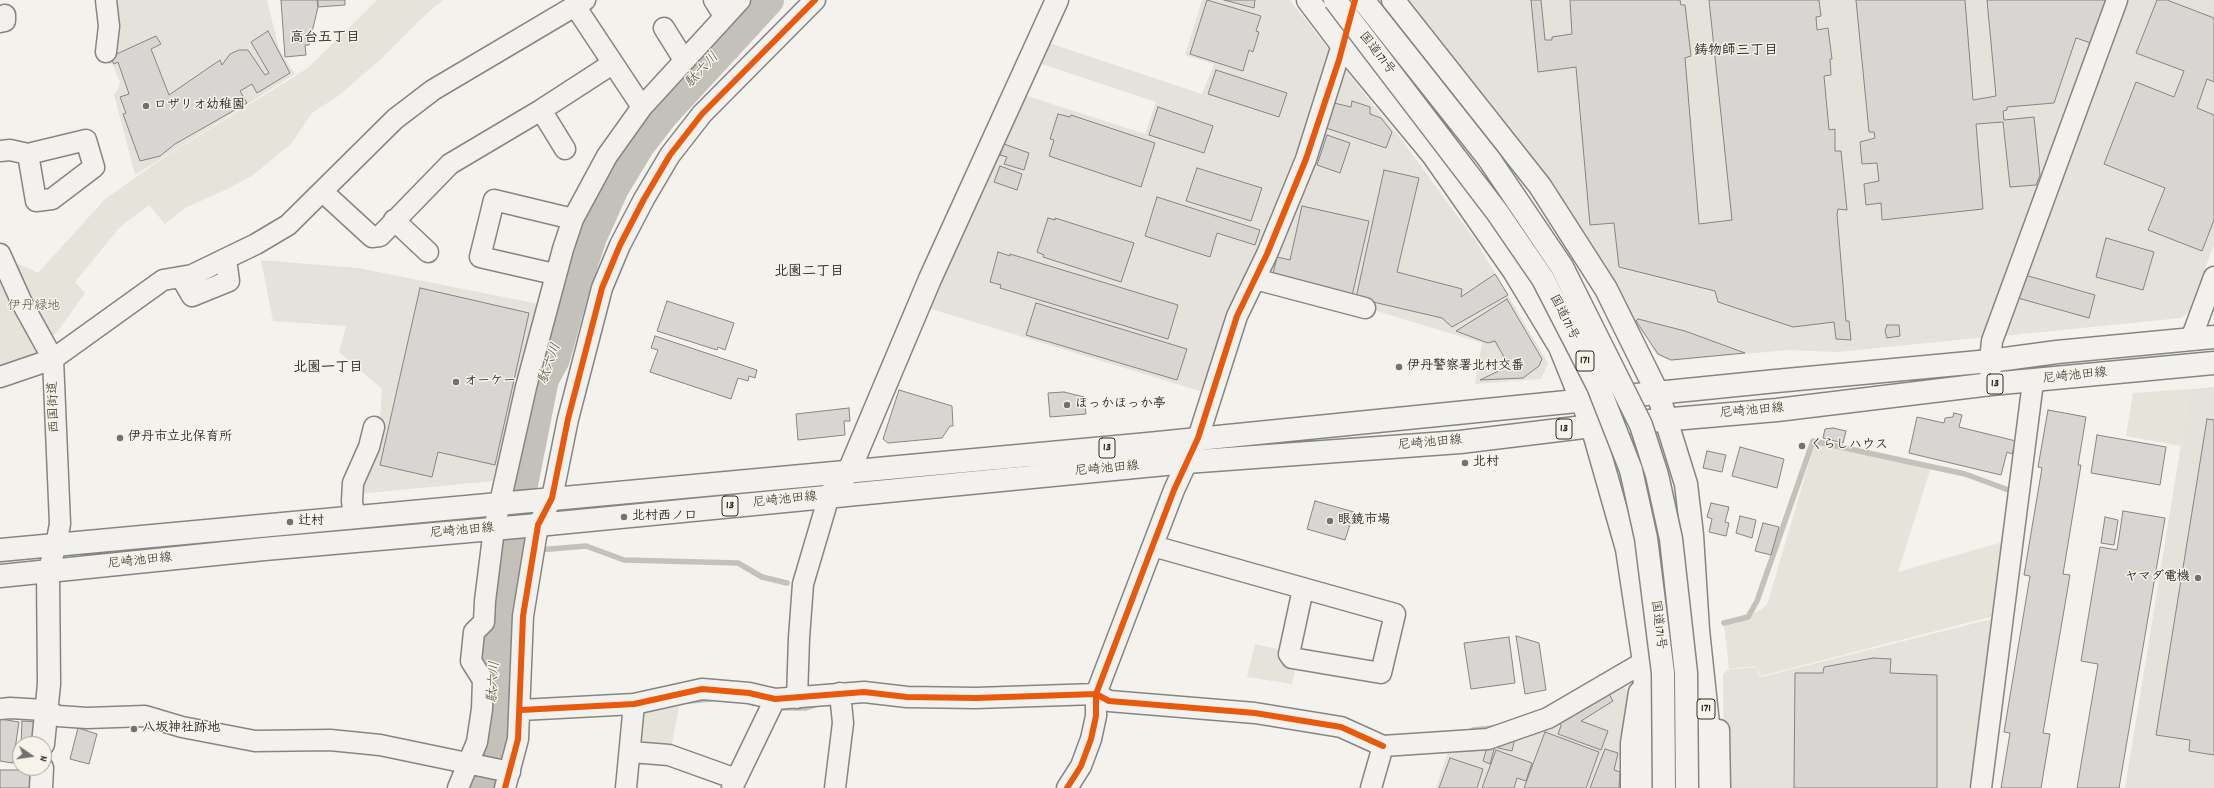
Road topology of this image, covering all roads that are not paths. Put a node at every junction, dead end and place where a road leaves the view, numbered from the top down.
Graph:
1 (106, 0) edge
2 (740, 0) edge
3 (815, 0) edge
4 (1057, 0) edge
5 (1308, 0) edge
6 (1335, 0) edge
7 (1354, 0) edge
8 (1363, 0) edge
9 (1393, 0) edge
10 (2117, 0) edge
11 (580, 3) edge
12 (720, 8) edge
13 (664, 28) dead end
14 (1342, 45) junction
15 (106, 52) dead end
16 (684, 60) junction
17 (612, 64) junction
18 (642, 107) junction
19 (541, 110) junction
20 (565, 149) dead end
21 (0, 151) edge
22 (28, 154) dead end
23 (323, 192) junction
24 (574, 219) junction
25 (394, 220) junction
26 (428, 252) dead end
27 (0, 254) edge
28 (554, 274) junction
29 (2214, 277) edge
30 (1255, 278) junction
31 (1353, 309) dead end
32 (2214, 337) edge
33 (2191, 340) junction
34 (53, 359) junction
35 (1990, 361) junction
36 (2214, 363) edge
37 (0, 377) edge
38 (2033, 382) junction
39 (1991, 384) junction
40 (1658, 394) junction
41 (1583, 400) junction
42 (1667, 420) junction
43 (1592, 426) junction
44 (374, 427) dead end
45 (1198, 438) junction
46 (1186, 462) junction
47 (849, 471) junction
48 (829, 496) junction
49 (552, 498) junction
50 (500, 503) junction
51 (354, 517) junction
52 (538, 525) junction
53 (494, 529) junction
54 (56, 545) junction
55 (1153, 546) junction
56 (0, 550) edge
57 (48, 572) junction
58 (0, 576) edge
59 (1304, 589) junction
60 (1698, 630) junction
61 (1644, 662) junction
62 (840, 693) junction
63 (1096, 694) junction
64 (797, 698) junction
65 (775, 699) junction
66 (634, 704) junction
67 (0, 709) edge
68 (45, 710) junction
69 (521, 710) junction
70 (43, 736) edge
71 (1384, 746) junction
72 (631, 752) junction
73 (468, 763) junction
74 (42, 776) edge
75 (508, 780) edge
76 (734, 783) edge
77 (41, 788) edge
78 (458, 788) edge
79 (626, 788) edge
80 (835, 788) edge
81 (1067, 788) edge
82 (1371, 788) edge
83 (1631, 788) edge
84 (1648, 788) edge
85 (1664, 788) edge
86 (1687, 788) edge
87 (1708, 788) edge
88 (1720, 788) edge
89 (1981, 788) edge

1 - 15 street
2 - 12 street
3 - 49 street
4 - 47 main road
5 - 14 main road, 171
6 - 85 main road, 国道171号 / 171, bridge
7 - 14 main road
8 - 86 main road, 国道171号 / 171, bridge
9 - 40 main road, 171
10 - 35 street
11 - 17 street
11 - 23 street
12 - 16 street
13 - 16 street
14 - 30 street
14 - 41 main road, 171
16 - 18 street
17 - 18 street
17 - 19 street
18 - 24 street
19 - 20 street
19 - 25 street
21 - 22 street
23 - 25 street
23 - 34 street
24 - 28 street
24 - 28 street
25 - 26 street
27 - 34 street, 西国街道
28 - 50 street
29 - 33 street
30 - 31 street
30 - 45 street
32 - 33 main road, 尼崎池田線 / 13
33 - 35 main road, 尼崎池田線 / 13
34 - 37 street
34 - 54 street, 西国街道
35 - 39 street
35 - 40 main road, 尼崎池田線 / 13
36 - 38 main road, 尼崎池田線 / 13
38 - 39 main road, 尼崎池田線 / 13
38 - 89 street
39 - 42 main road, 尼崎池田線 / 13
40 - 41 main road, 尼崎池田線 / 13
40 - 42 main road, 171
41 - 43 main road, 171
41 - 45 main road, 尼崎池田線 / 13
42 - 43 main road, 尼崎池田線 / 13
42 - 60 main road, 171
43 - 46 main road, 尼崎池田線 / 13
43 - 61 main road, 171
44 - 51 street
45 - 46 street
45 - 47 main road, 尼崎池田線 / 13
46 - 48 main road, 尼崎池田線 / 13
46 - 55 street
47 - 48 main road
47 - 49 main road, 尼崎池田線 / 13
48 - 52 main road, 尼崎池田線 / 13
48 - 64 street
49 - 50 main road, 尼崎池田線 / 13
49 - 52 street
50 - 51 main road, 尼崎池田線 / 13
50 - 53 street
51 - 54 main road, 尼崎池田線 / 13
52 - 53 main road, 尼崎池田線 / 13
52 - 69 street
53 - 57 main road, 尼崎池田線 / 13
53 - 73 street
54 - 56 main road, 尼崎池田線 / 13
54 - 57 street, 西国街道
55 - 59 street
55 - 63 street
57 - 58 main road, 尼崎池田線 / 13
57 - 68 main road
59 - 59 street
60 - 87 main road, 171
60 - 88 street
61 - 71 street
61 - 83 street
61 - 84 main road, 171
62 - 63 street
62 - 64 street
62 - 80 street
63 - 71 street
63 - 81 street
64 - 65 street
65 - 66 street
65 - 76 street
66 - 69 street
66 - 72 street
67 - 68 street
68 - 70 main road
68 - 73 street
69 - 75 street
71 - 82 street
72 - 76 street
72 - 79 street
73 - 75 street
73 - 78 street
74 - 77 main road

